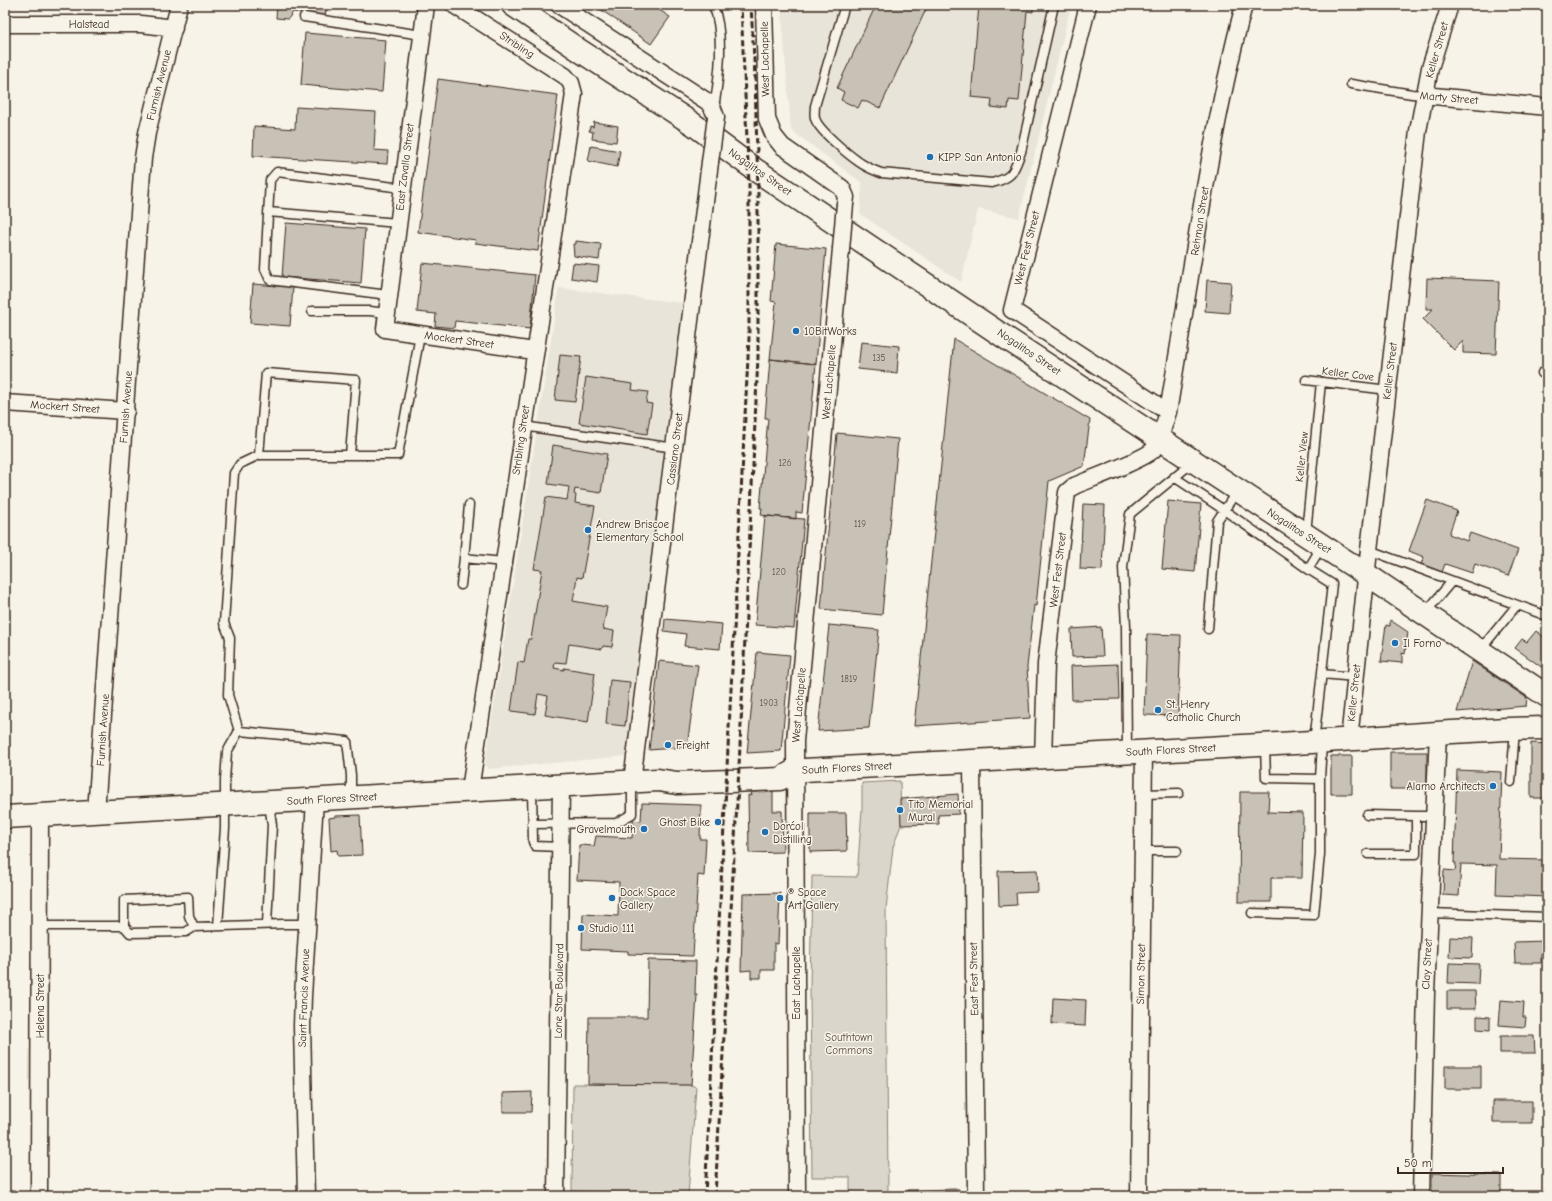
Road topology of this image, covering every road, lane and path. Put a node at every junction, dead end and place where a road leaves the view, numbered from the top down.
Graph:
1 (179, 5) edge
2 (426, 5) edge
3 (454, 5) edge
4 (512, 5) edge
5 (559, 5) edge
6 (713, 5) edge
7 (764, 5) edge
8 (845, 5) edge
9 (1054, 5) edge
10 (1088, 5) edge
11 (1243, 5) edge
12 (1450, 5) edge
13 (304, 17) dead end
14 (5, 24) edge
15 (174, 28) junction
16 (422, 35) junction
17 (1351, 84) dead end
18 (573, 90) joint
19 (1424, 95) junction
20 (1547, 107) edge
21 (715, 113) junction
22 (402, 188) junction
23 (268, 212) junction
24 (398, 222) junction
25 (388, 294) junction
26 (312, 311) dead end
27 (386, 313) junction
28 (385, 329) joint
29 (420, 335) junction
30 (534, 351) junction
31 (1306, 380) dead end
32 (1321, 382) junction
33 (1388, 390) junction
34 (5, 403) edge
35 (126, 411) junction
36 (1168, 412) junction
37 (523, 426) junction
38 (1160, 438) junction
39 (675, 448) junction
40 (259, 455) junction
41 (350, 455) junction
42 (1194, 462) junction
43 (1174, 477) junction
44 (1237, 490) junction
45 (469, 505) dead end
46 (1224, 510) junction
47 (1314, 540) junction
48 (1369, 550) junction
49 (464, 558) junction
50 (503, 562) junction
51 (1308, 569) junction
52 (1367, 575) junction
53 (1452, 581) junction
54 (461, 584) dead end
55 (1517, 605) junction
56 (1424, 614) junction
57 (1547, 616) edge
58 (1208, 629) dead end
59 (1480, 650) junction
60 (1322, 674) junction
61 (1356, 677) junction
62 (1547, 696) edge
63 (1515, 728) junction
64 (1547, 728) edge
65 (239, 731) junction
66 (1438, 733) junction
67 (1349, 740) junction
68 (1318, 742) junction
69 (1265, 745) junction
70 (1135, 752) junction
71 (1043, 758) junction
72 (972, 761) junction
73 (794, 771) junction
74 (1320, 780) junction
75 (632, 782) junction
76 (1511, 782) dead end
77 (561, 786) junction
78 (532, 787) junction
79 (470, 790) junction
80 (1179, 793) dead end
81 (1144, 794) junction
82 (351, 798) junction
83 (315, 800) junction
84 (269, 802) junction
85 (224, 805) junction
86 (96, 812) junction
87 (40, 815) junction
88 (1367, 815) dead end
89 (1416, 816) junction
90 (1434, 816) junction
91 (5, 817) edge
92 (532, 824) junction
93 (561, 824) junction
94 (560, 847) junction
95 (1143, 851) junction
96 (1177, 851) dead end
97 (1368, 854) dead end
98 (1252, 913) dead end
99 (1430, 913) junction
100 (1547, 918) edge
101 (267, 924) junction
102 (307, 924) junction
103 (40, 926) junction
104 (124, 926) junction
105 (218, 926) junction
106 (194, 927) junction
107 (39, 1196) edge
108 (306, 1196) edge
109 (556, 1196) edge
110 (797, 1196) edge
111 (976, 1196) edge
112 (1139, 1196) edge
113 (1421, 1196) edge

1 - 15 street, Furnish Avenue
2 - 16 street, East Zavalla Street
3 - 18 street, Stribling
4 - 38 main road, Nogalitos Street
5 - 21 street
6 - 21 lane
7 - 73 street, West Lachapelle, bridge
8 - 9 lane
10 - 36 street, West Fest Street
11 - 36 street, Rehman Street
12 - 19 street, Keller Street
13 - 16 lane
14 - 15 street, Halstead
15 - 35 street, Furnish Avenue
16 - 22 street, East Zavalla Street
17 - 19 lane, Marty Street
18 - 30 street, Stribling Street
19 - 20 street, Marty Street
19 - 33 street, Keller Street
21 - 39 street, Cassiano Street, bridge
22 - 23 lane
22 - 24 street, East Zavalla Street
23 - 24 lane
23 - 25 lane
24 - 25 street, East Zavalla Street
25 - 27 street, East Zavalla Street
26 - 27 lane
27 - 28 street, East Zavalla Street
28 - 29 street, Mockert Street
29 - 30 street, Mockert Street
29 - 41 lane
30 - 37 street, Stribling Street
31 - 32 lane, Keller Cove
32 - 33 lane, Keller Cove
32 - 47 lane, Keller View
33 - 48 street, Keller Street
34 - 35 street, Mockert Street
35 - 86 street, Furnish Avenue
36 - 38 street, Rehman Street
37 - 39 lane
37 - 50 street, Stribling Street
38 - 42 main road, Nogalitos Street
38 - 71 street, West Fest Street
39 - 75 street, Cassiano Street
40 - 41 lane
40 - 41 lane
40 - 65 lane
42 - 43 lane
42 - 44 main road, Nogalitos Street
43 - 46 lane
43 - 70 lane
44 - 46 lane
44 - 47 main road, Nogalitos Street
45 - 49 lane
46 - 51 lane
46 - 58 lane
47 - 51 lane
47 - 52 main road, Nogalitos Street
48 - 52 street, Keller Street
48 - 53 lane
49 - 50 lane
49 - 54 lane
50 - 79 street, Stribling Street
51 - 60 lane
52 - 56 main road, Nogalitos Street
52 - 61 street, Keller Street
53 - 55 lane
53 - 56 lane
55 - 57 lane
55 - 59 lane
56 - 59 main road, Nogalitos Street
59 - 62 main road, Nogalitos Street
60 - 61 lane
60 - 68 lane
61 - 67 street, Keller Street
63 - 64 main road, South Flores Street
63 - 66 main road, South Flores Street
63 - 76 lane
65 - 82 lane
65 - 85 lane
66 - 67 main road, South Flores Street
66 - 90 street, Clay Street
67 - 68 main road, South Flores Street
68 - 69 main road, South Flores Street
68 - 74 lane
69 - 70 main road, South Flores Street
69 - 74 lane
70 - 71 main road, South Flores Street
70 - 81 street, Simon Street
71 - 72 main road, South Flores Street
72 - 73 main road, South Flores Street
72 - 111 street, East Fest Street
73 - 75 main road, South Flores Street
73 - 110 street, East Lachapelle
74 - 98 lane
75 - 77 main road, South Flores Street
75 - 93 lane
77 - 78 main road, South Flores Street
77 - 93 street, Lone Star Boulevard
78 - 79 main road, South Flores Street
78 - 92 lane
79 - 82 main road, South Flores Street
80 - 81 lane
81 - 95 street, Simon Street
82 - 83 main road, South Flores Street
83 - 84 main road, South Flores Street
83 - 102 street, Saint Francis Avenue
84 - 85 main road, South Flores Street
84 - 101 lane
85 - 86 main road, South Flores Street
85 - 105 lane
86 - 87 main road, South Flores Street
87 - 91 main road, South Flores Street
87 - 103 street, Helena Street
88 - 89 lane
89 - 90 lane
89 - 97 lane
90 - 99 street, Clay Street
92 - 93 lane
92 - 94 lane
93 - 94 street, Lone Star Boulevard
94 - 109 street, Lone Star Boulevard
95 - 96 lane
95 - 112 street, Simon Street
99 - 100 lane
99 - 113 street, Clay Street
101 - 102 lane
101 - 105 lane
102 - 108 street, Saint Francis Avenue
103 - 104 lane
103 - 107 street, Helena Street
104 - 106 lane
104 - 106 lane
105 - 106 lane

